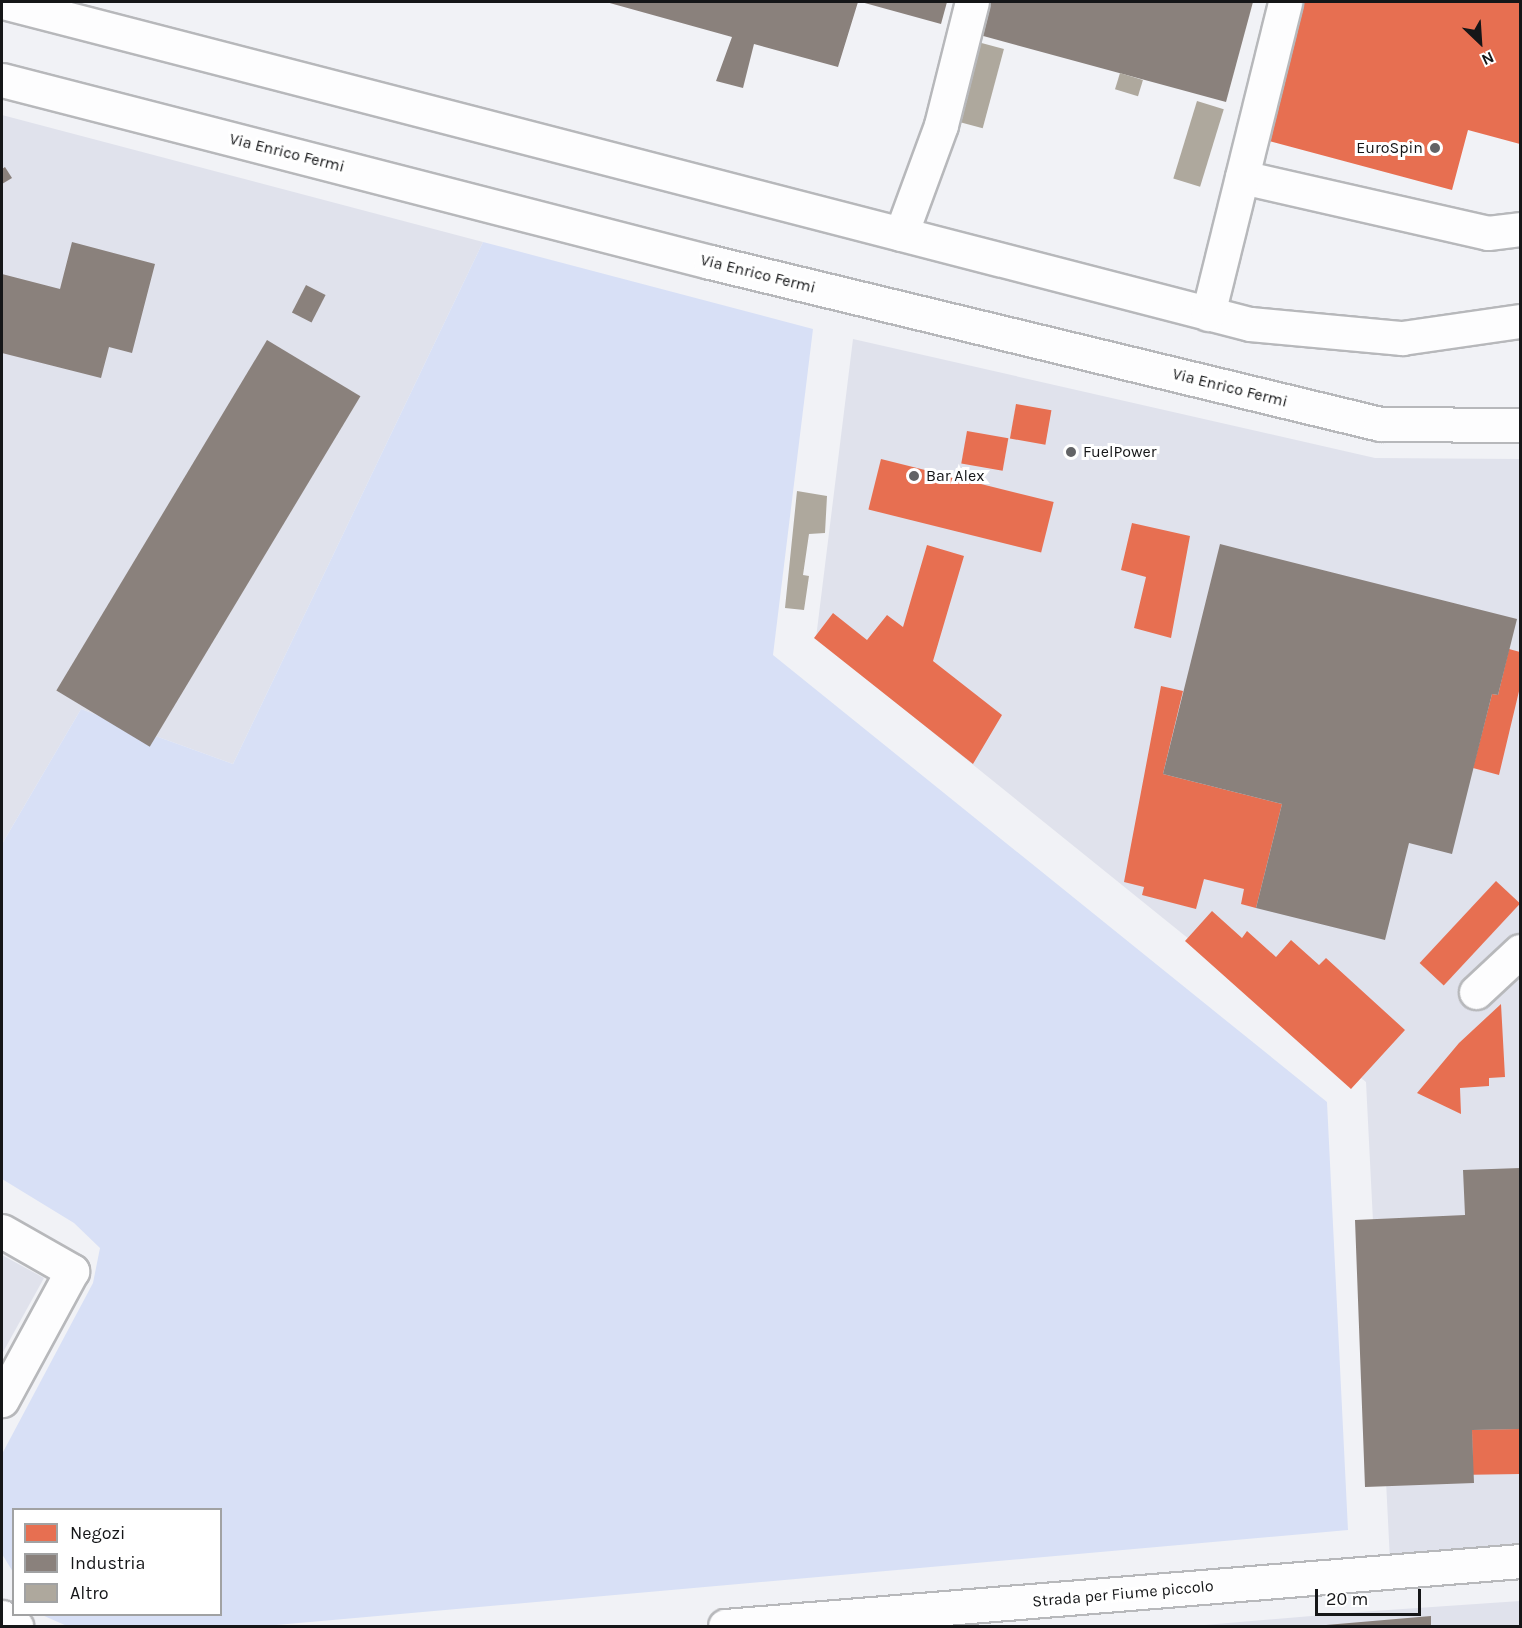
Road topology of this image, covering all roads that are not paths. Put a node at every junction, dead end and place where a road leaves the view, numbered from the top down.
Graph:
1 (3, 2) edge
2 (972, 2) edge
3 (1285, 2) edge
4 (2, 80) edge
5 (1242, 177) junction
6 (1521, 229) edge
7 (901, 234) junction
8 (1208, 314) junction
9 (1521, 321) edge
10 (1521, 425) edge
11 (1521, 951) edge
12 (1476, 992) dead end
13 (2, 1231) edge
14 (2, 1400) edge
15 (1521, 1561) edge
16 (2, 1617) edge
17 (16, 1626) edge
18 (725, 1626) edge

1 - 7 street
2 - 7 street
3 - 5 street
4 - 10 street, Via Enrico Fermi
5 - 6 street
5 - 8 street
7 - 8 street
8 - 9 street
11 - 12 street
13 - 14 street
15 - 18 street, Strada per Fiume piccolo
16 - 17 street

